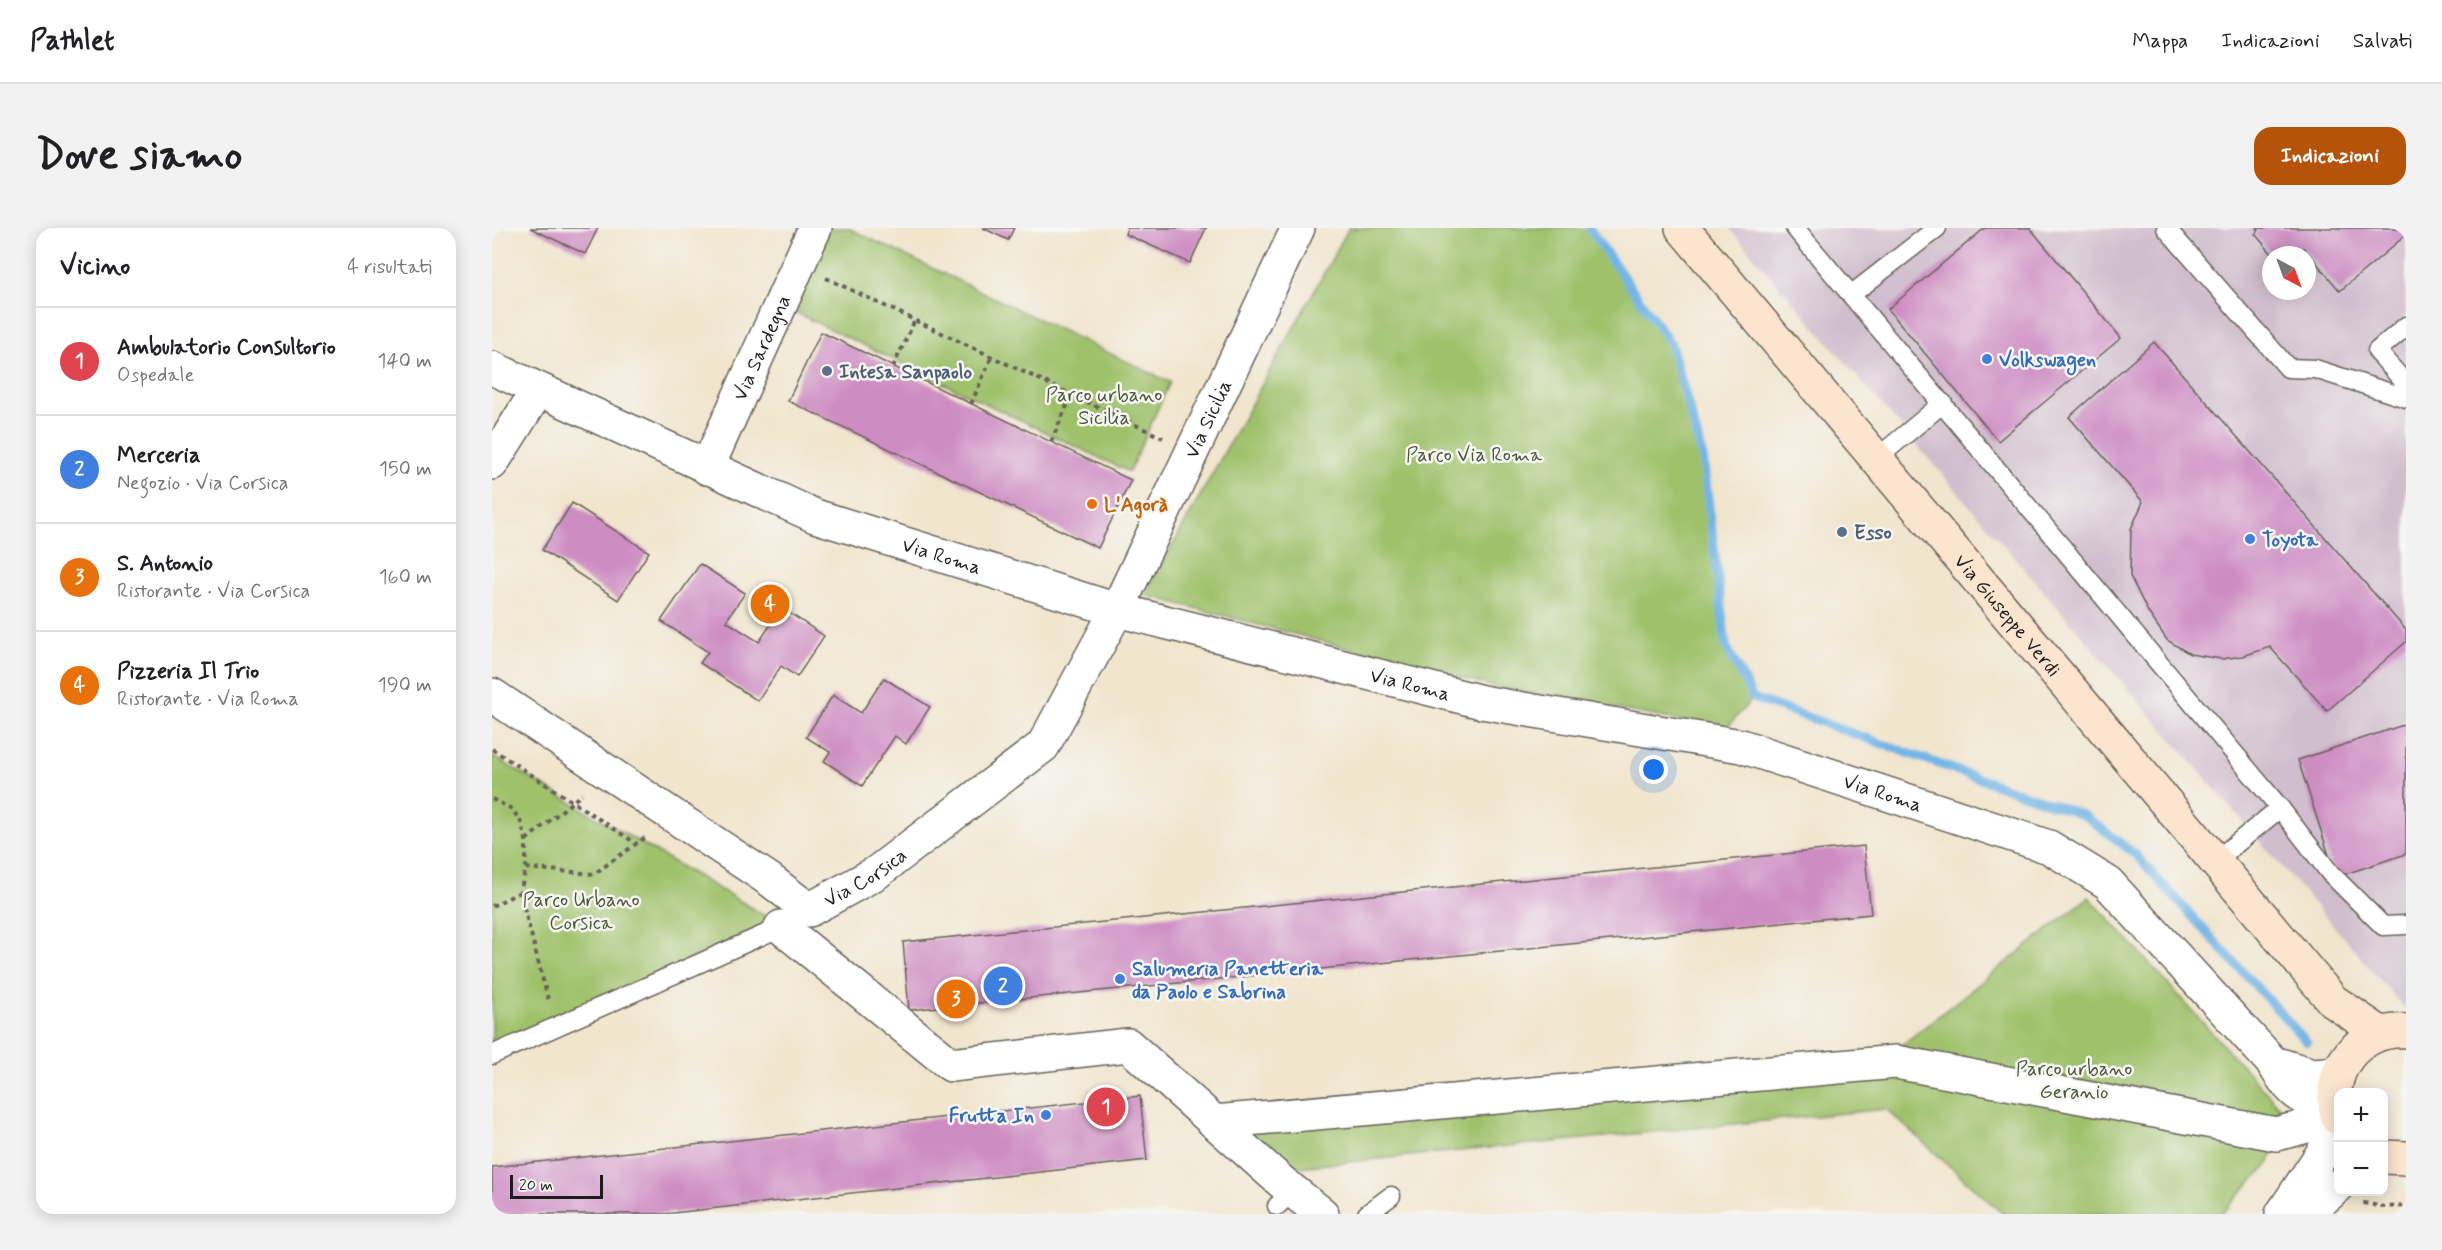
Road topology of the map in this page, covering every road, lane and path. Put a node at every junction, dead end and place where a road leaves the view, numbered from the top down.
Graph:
1 (815, 228) edge
2 (1298, 228) edge
3 (1682, 228) edge
4 (1795, 228) edge
5 (1937, 228) edge
6 (2166, 228) edge
7 (799, 265) junction
8 (1852, 294) junction
9 (915, 320) junction
10 (2406, 326) edge
11 (992, 356) junction
12 (893, 367) dead end
13 (492, 368) edge
14 (2406, 384) edge
15 (538, 390) junction
16 (1072, 394) junction
17 (2406, 398) edge
18 (1943, 403) junction
19 (971, 404) dead end
20 (1051, 442) dead end
21 (1191, 452) junction
22 (1876, 459) junction
23 (492, 464) edge
24 (707, 468) junction
25 (1117, 610) junction
26 (492, 695) edge
27 (492, 749) edge
28 (609, 773) junction
29 (492, 799) edge
30 (573, 802) junction
31 (2280, 808) junction
32 (675, 818) junction
33 (526, 840) junction
34 (637, 844) junction
35 (2215, 861) junction
36 (526, 868) junction
37 (520, 892) junction
38 (492, 906) edge
39 (809, 910) junction
40 (2406, 925) edge
41 (781, 927) junction
42 (2333, 1001) junction
43 (551, 1010) dead end
44 (2393, 1032) edge
45 (492, 1055) edge
46 (2345, 1062) junction
47 (2273, 1063) junction
48 (2335, 1088) edge
49 (2334, 1117) edge
50 (2334, 1120) edge
51 (1214, 1122) junction
52 (2334, 1126) edge
53 (2388, 1157) edge
54 (2406, 1158) edge
55 (2334, 1190) edge
56 (1391, 1196) dead end
57 (1322, 1214) edge
58 (1367, 1214) edge
59 (2282, 1214) edge
60 (2306, 1214) edge

1 - 7 street, Via Sardegna
2 - 21 street, Via Sicilia
3 - 22 main road, Via Giuseppe Verdi
4 - 8 lane
5 - 8 lane
6 - 17 lane
7 - 9 path
7 - 24 street, Via Sardegna
8 - 18 lane
9 - 11 path
9 - 12 path
10 - 14 lane
11 - 16 path
11 - 19 path
13 - 15 street, Via Roma
15 - 23 street
15 - 24 street, Via Roma
16 - 20 path
16 - 21 path
18 - 22 lane
18 - 31 lane
21 - 25 street, Via Sicilia
22 - 35 main road, Via Giuseppe Verdi
24 - 25 street, Via Roma
25 - 39 street, Via Corsica
25 - 47 street, Via Roma
26 - 28 street, Via Corsica
27 - 30 path
28 - 30 path
28 - 32 street, Via Corsica
29 - 33 path
30 - 33 path
30 - 34 path
31 - 35 lane
31 - 40 lane
32 - 34 path
32 - 39 street, Via Corsica
33 - 36 path
34 - 36 path
35 - 42 main road, Via Giuseppe Verdi
36 - 37 path
37 - 38 path
37 - 43 path
39 - 41 lane
41 - 45 lane
41 - 51 street
42 - 44 main road, Via Giuseppe Verdi
42 - 46 main road, Via Giuseppe Verdi
44 - 46 main road
46 - 47 street
46 - 48 main road
47 - 49 street, Via Roma
50 - 51 street
51 - 57 street
52 - 59 street
53 - 54 main road
55 - 60 street
56 - 58 lane

